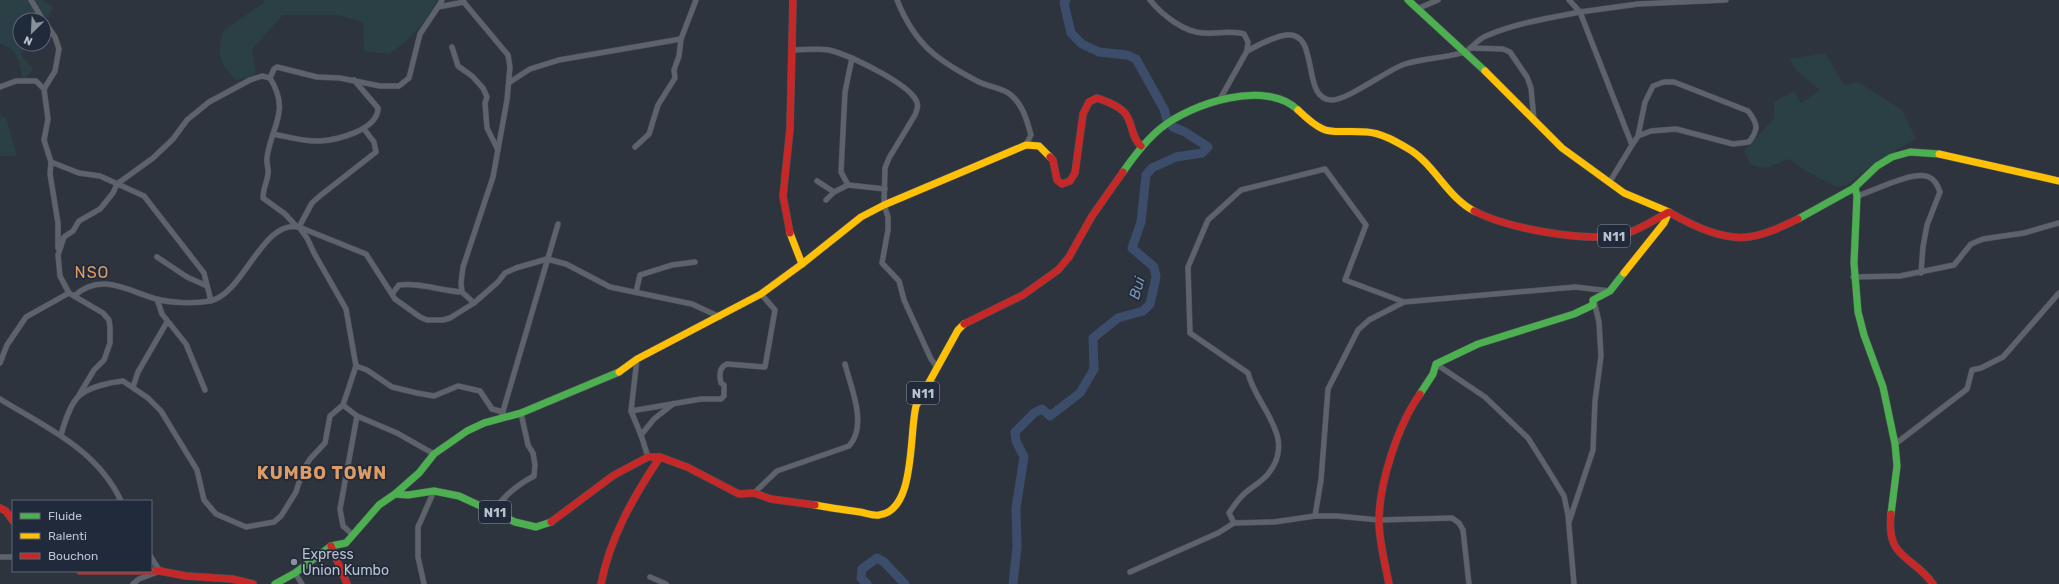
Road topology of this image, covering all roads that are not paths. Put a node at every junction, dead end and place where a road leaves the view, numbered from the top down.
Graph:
1 (31, 0) edge
2 (442, 0) edge
3 (696, 0) edge
4 (793, 0) edge
5 (897, 0) edge
6 (1150, 0) edge
7 (1408, 0) edge
8 (1438, 0) edge
9 (1569, 0) edge
10 (1645, 0) edge
11 (1726, 0) edge
12 (463, 1) edge
13 (1662, 2) edge
14 (1638, 4) junction
15 (438, 7) junction
16 (1417, 9) junction
17 (39, 12) edge
18 (1580, 12) junction
19 (52, 32) edge
20 (681, 39) junction
21 (452, 48) dead end
22 (792, 50) junction
23 (1468, 50) junction
24 (1247, 51) junction
25 (852, 58) junction
26 (270, 78) junction
27 (354, 80) junction
28 (510, 82) junction
29 (0, 87) edge
30 (44, 89) junction
31 (1220, 99) junction
32 (1534, 120) junction
33 (364, 129) junction
34 (273, 134) junction
35 (1031, 135) junction
36 (1638, 136) junction
37 (1026, 145) junction
38 (1632, 145) junction
39 (1038, 146) junction
40 (1141, 146) junction
41 (635, 148) dead end
42 (498, 150) junction
43 (51, 162) junction
44 (2059, 181) edge
45 (817, 182) dead end
46 (1609, 183) junction
47 (117, 184) junction
48 (848, 185) junction
49 (1855, 187) junction
50 (885, 189) junction
51 (834, 192) junction
52 (1857, 196) junction
53 (826, 200) dead end
54 (884, 206) junction
55 (1668, 212) junction
56 (558, 224) dead end
57 (2059, 224) edge
58 (298, 227) junction
59 (58, 255) junction
60 (156, 257) dead end
61 (547, 259) junction
62 (695, 262) dead end
63 (802, 264) junction
64 (1921, 273) junction
65 (1853, 277) junction
66 (207, 286) junction
67 (1610, 291) junction
68 (462, 292) junction
69 (636, 292) junction
70 (69, 293) junction
71 (2059, 293) edge
72 (392, 294) junction
73 (761, 294) junction
74 (74, 296) junction
75 (157, 299) junction
76 (1593, 300) junction
77 (211, 301) junction
78 (1404, 302) junction
79 (474, 303) junction
80 (720, 317) junction
81 (167, 322) junction
82 (637, 358) junction
83 (0, 363) edge
84 (844, 364) dead end
85 (1436, 364) junction
86 (356, 366) junction
87 (937, 367) junction
88 (132, 387) junction
89 (205, 390) dead end
90 (79, 395) junction
91 (0, 399) edge
92 (673, 403) junction
93 (343, 405) junction
94 (631, 410) junction
95 (521, 413) junction
96 (502, 415) junction
97 (357, 416) junction
98 (61, 435) junction
99 (641, 435) junction
100 (1894, 445) junction
101 (434, 454) junction
102 (648, 457) junction
103 (660, 457) junction
104 (434, 491) junction
105 (754, 493) junction
106 (395, 494) junction
107 (120, 500) edge
108 (0, 508) edge
109 (494, 511) junction
110 (1315, 516) junction
111 (12, 520) edge
112 (1379, 520) junction
113 (1234, 523) junction
114 (1569, 523) junction
115 (353, 535) junction
116 (331, 546) junction
117 (0, 557) edge
118 (12, 557) edge
119 (152, 559) edge
120 (152, 571) edge
121 (160, 571) junction
122 (1130, 572) dead end
123 (295, 573) junction
124 (650, 577) dead end
125 (133, 584) edge
126 (253, 584) edge
127 (275, 584) edge
128 (302, 584) edge
129 (347, 584) edge
130 (424, 584) edge
131 (601, 584) edge
132 (666, 584) edge
133 (1389, 584) edge
134 (1469, 584) edge
135 (1574, 584) edge
136 (1933, 584) edge

1 - 17 street
2 - 15 street
3 - 20 street
4 - 22 main road
5 - 35 street
6 - 24 street
7 - 16 main road
8 - 16 street
9 - 18 street
10 - 14 street
11 - 13 street
12 - 15 street
12 - 28 street
13 - 14 street
14 - 18 street
15 - 27 street
16 - 23 main road
18 - 23 street
18 - 38 street
19 - 30 street
20 - 28 street
20 - 41 street
21 - 42 street
22 - 25 street
22 - 63 main road
23 - 24 street
23 - 32 main road
23 - 32 street
24 - 31 street
25 - 48 street
25 - 50 street
26 - 27 street
26 - 34 street
26 - 47 street
27 - 33 street
28 - 42 street
29 - 30 street
30 - 43 street
31 - 40 main road, N11
31 - 55 main road, N11
32 - 46 main road
33 - 34 street
33 - 58 street
34 - 58 street
35 - 37 street
35 - 39 street
36 - 36 street
36 - 38 street
37 - 39 main road
37 - 54 main road
38 - 46 street
39 - 40 main road
40 - 87 main road, N11
42 - 68 street
43 - 47 street
43 - 59 street
44 - 49 main road
45 - 51 street
46 - 55 main road
47 - 59 street
47 - 66 street
48 - 50 street
48 - 51 street
49 - 52 main road
49 - 55 main road
50 - 54 street
51 - 53 street
52 - 64 street
52 - 65 main road
54 - 63 main road
54 - 87 street
55 - 67 main road
56 - 61 street
57 - 64 street
58 - 72 street
58 - 77 street
58 - 86 street
59 - 70 street
60 - 66 street
61 - 69 street
61 - 79 street
61 - 96 street
62 - 69 street
63 - 73 main road
64 - 65 street
65 - 100 main road
66 - 77 street
67 - 76 main road
67 - 78 street
68 - 72 street
68 - 79 street
69 - 80 street
70 - 74 street
70 - 83 street
71 - 100 street
72 - 79 street
73 - 80 main road
73 - 92 street
74 - 75 street
74 - 90 street
75 - 77 street
75 - 81 street
76 - 85 main road
76 - 114 street
78 - 110 street
78 - 113 street
80 - 82 main road
81 - 88 street
81 - 89 street
82 - 94 street
82 - 95 main road
84 - 105 street
85 - 112 main road
85 - 114 street
86 - 93 street
86 - 96 street
87 - 105 main road, N11
88 - 90 street
88 - 93 street
90 - 98 street
91 - 98 street
92 - 94 street
92 - 99 street
93 - 97 street
94 - 99 street
95 - 96 main road
95 - 109 street
96 - 101 main road
97 - 101 street
97 - 115 street
98 - 107 street
99 - 102 street
100 - 136 main road
101 - 106 main road
102 - 103 main road, N11
102 - 109 main road, N11
103 - 105 main road, N11
103 - 131 main road
104 - 106 main road, N11
104 - 109 main road, N11
104 - 130 street
106 - 115 main road
108 - 111 main road
110 - 112 street
110 - 113 street
112 - 133 main road
112 - 134 street
113 - 122 street
114 - 135 street
115 - 116 main road
116 - 123 main road
116 - 129 main road
117 - 118 street
119 - 121 street
120 - 121 main road
121 - 125 street
121 - 126 main road
123 - 127 main road
123 - 128 street
124 - 132 street

